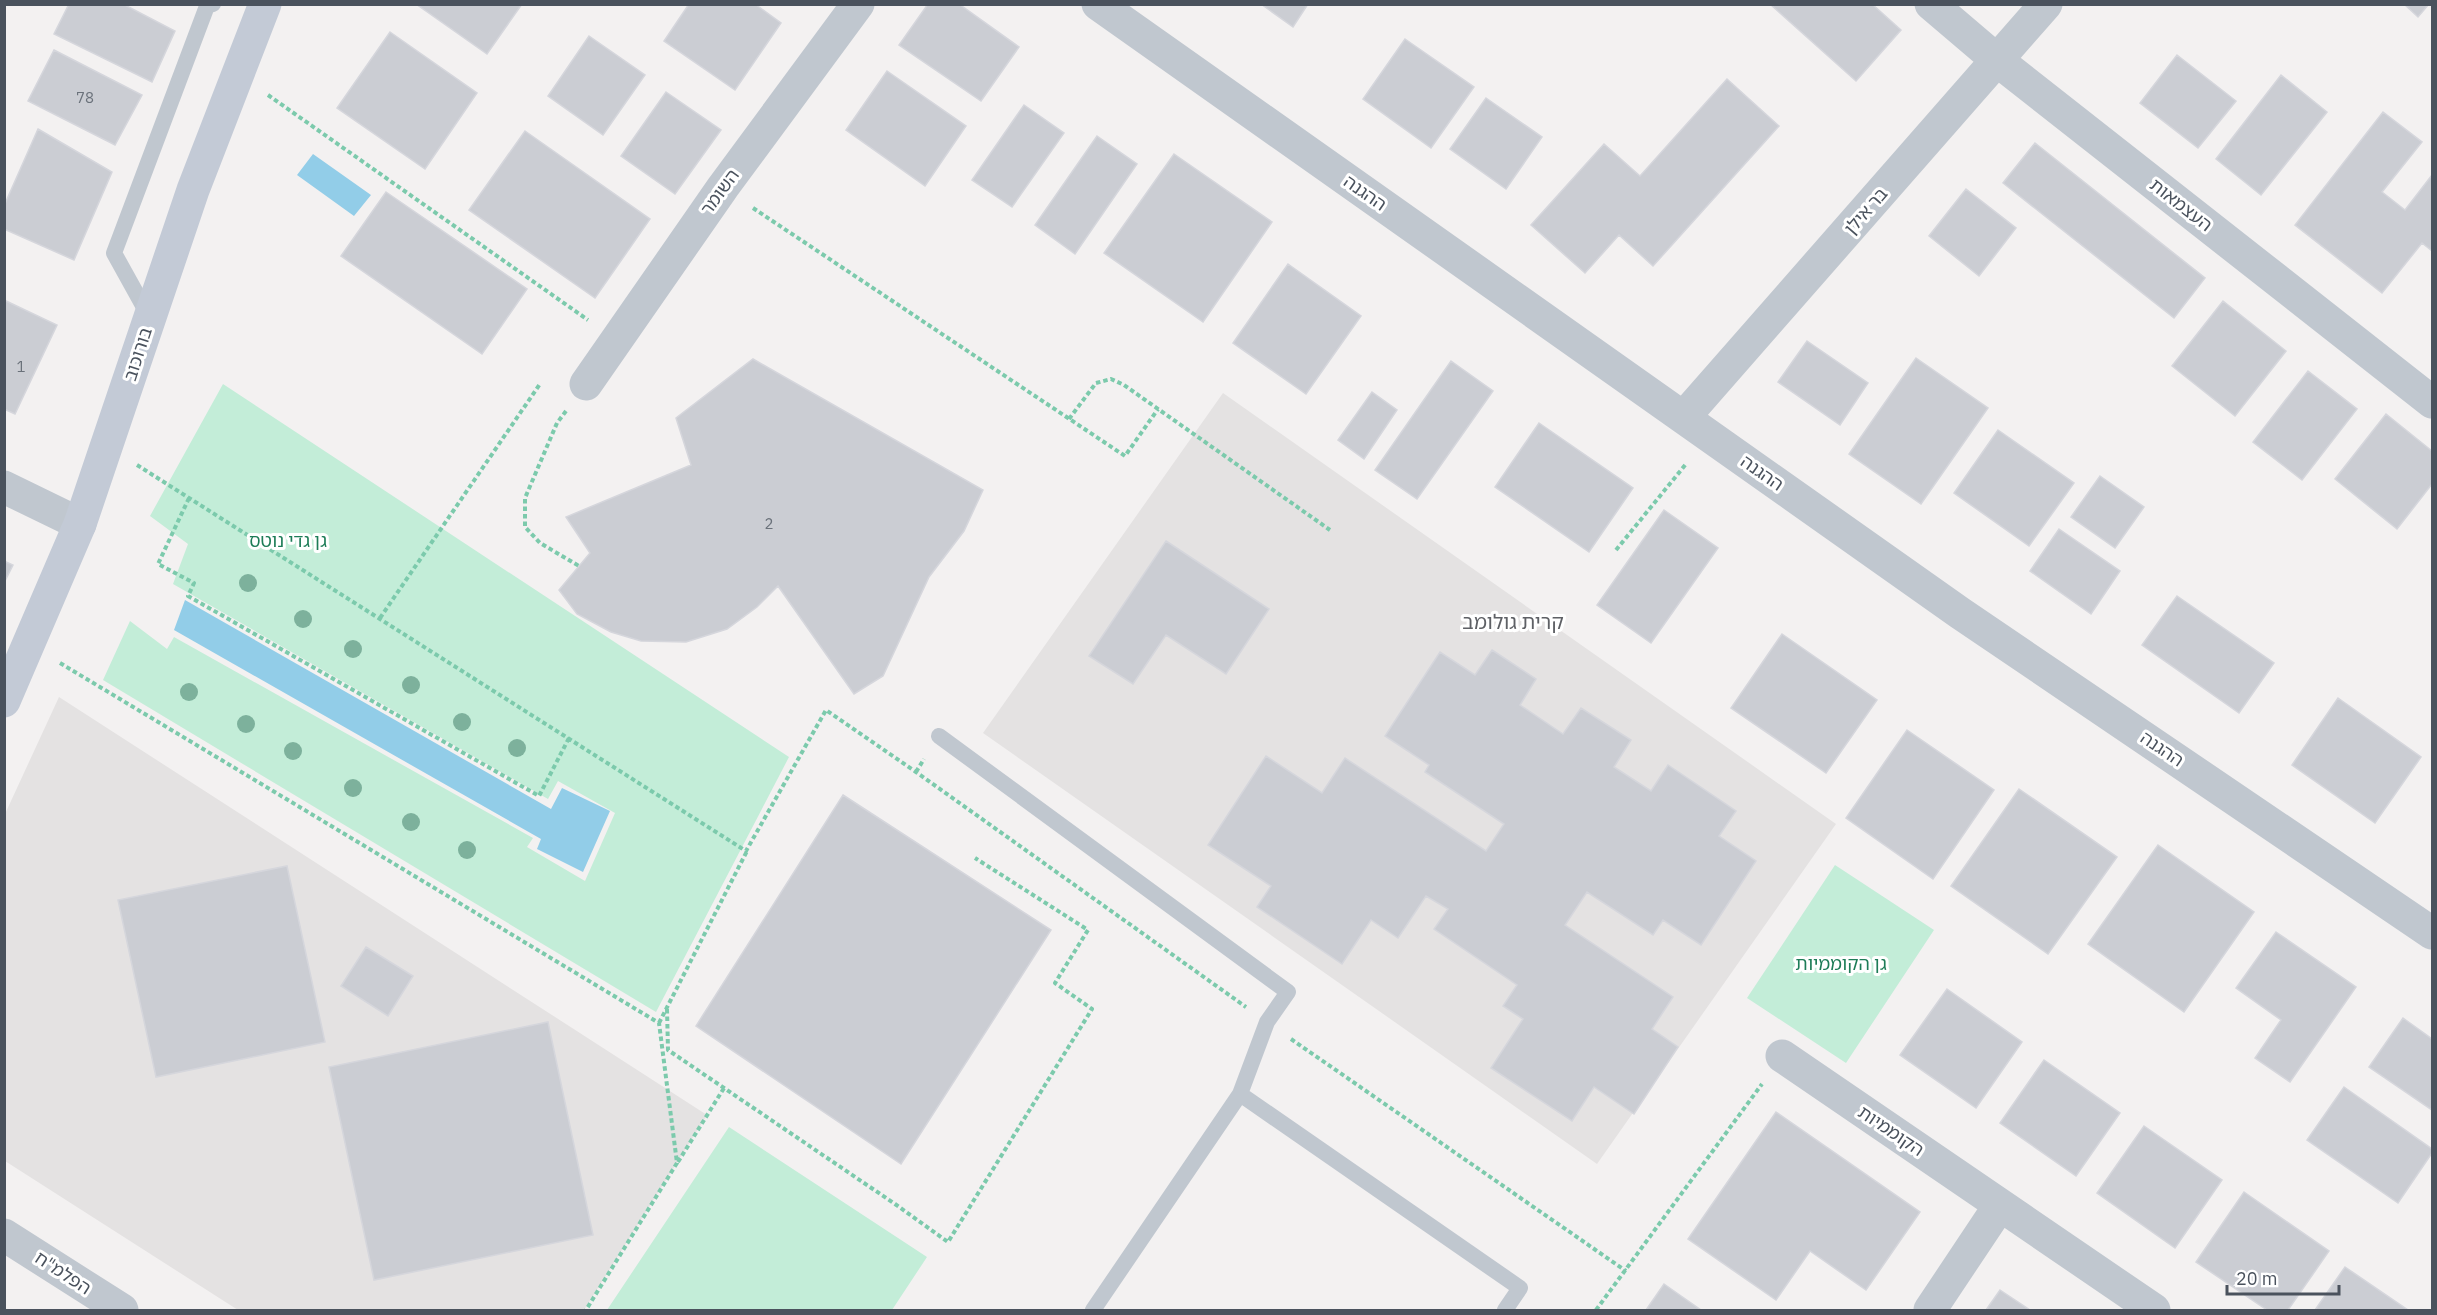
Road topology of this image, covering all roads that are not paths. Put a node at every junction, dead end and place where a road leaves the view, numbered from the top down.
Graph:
1 (213, 4) edge
2 (265, 4) edge
3 (858, 4) edge
4 (1098, 4) edge
5 (1931, 4) edge
6 (2046, 4) edge
7 (1998, 62) junction
8 (150, 318) junction
9 (586, 384) road end
10 (2433, 402) edge
11 (1697, 426) junction
12 (4, 487) edge
13 (80, 524) junction
14 (4, 701) edge
15 (939, 736) dead end
16 (2433, 933) edge
17 (1782, 1056) road end
18 (1240, 1094) junction
19 (2000, 1205) junction
20 (4, 1235) edge
21 (123, 1311) edge
22 (1093, 1311) edge
23 (1504, 1311) edge
24 (1930, 1311) edge
25 (2154, 1311) edge

1 - 8 lane
2 - 8 street, בורוכוב
3 - 9 street, השומר
4 - 11 street, ההגנה
5 - 7 street, העצמאות
6 - 7 street, בר אילן
7 - 10 street, העצמאות
7 - 11 street, בר אילן
8 - 13 street, בורוכוב
11 - 16 street, ההגנה
12 - 13 street
13 - 14 street, בורוכוב
15 - 18 lane
17 - 19 street, הקוממיות
18 - 22 lane
18 - 23 lane
19 - 24 street
19 - 25 street, הקוממיות
20 - 21 street, הפלמ"ח

